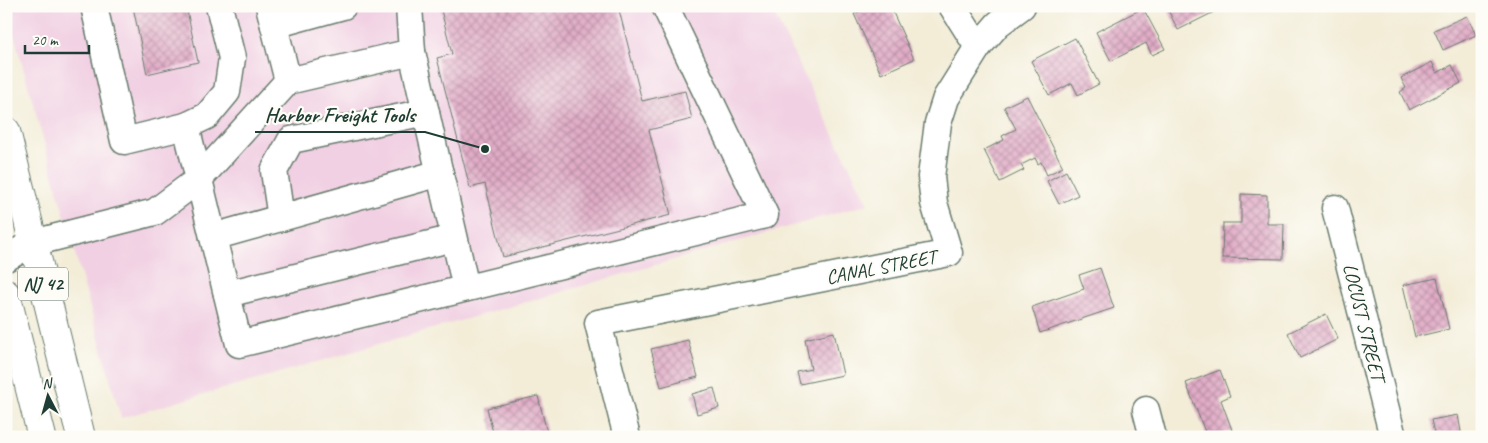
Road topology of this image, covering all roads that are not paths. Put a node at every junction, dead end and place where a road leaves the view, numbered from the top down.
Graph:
1 (94, 6) edge
2 (219, 6) edge
3 (343, 6) edge
4 (409, 6) edge
5 (665, 6) edge
6 (952, 6) edge
7 (1022, 6) edge
8 (272, 16) edge
9 (978, 47) junction
10 (412, 52) junction
11 (288, 81) junction
12 (426, 112) junction
13 (186, 126) junction
14 (6, 131) edge
15 (440, 173) junction
16 (199, 179) junction
17 (1335, 208) dead end
18 (280, 218) junction
19 (213, 237) junction
20 (454, 238) junction
21 (33, 243) junction
22 (6, 258) edge
23 (466, 288) junction
24 (6, 294) edge
25 (227, 294) junction
26 (13, 348) edge
27 (1146, 410) dead end
28 (42, 437) edge
29 (81, 437) edge
30 (628, 437) edge
31 (1153, 437) edge
32 (1393, 437) edge

1 - 13 street
2 - 13 street
3 - 8 street
4 - 10 street
5 - 23 street
6 - 9 street
7 - 9 street, CANAL STREET
8 - 11 street
9 - 30 street, CANAL STREET
10 - 11 street
10 - 12 street
11 - 16 street
12 - 15 street
12 - 18 street
13 - 16 street
14 - 21 highway, NJ 42
15 - 18 street
15 - 20 street
16 - 19 street
16 - 21 street
17 - 32 street, LOCUST STREET
18 - 19 street
19 - 25 street
20 - 23 street
20 - 25 street
21 - 22 street
21 - 29 highway, NJ 42
23 - 25 street
24 - 26 highway, NJ 42
26 - 28 highway, NJ 42
27 - 31 street

